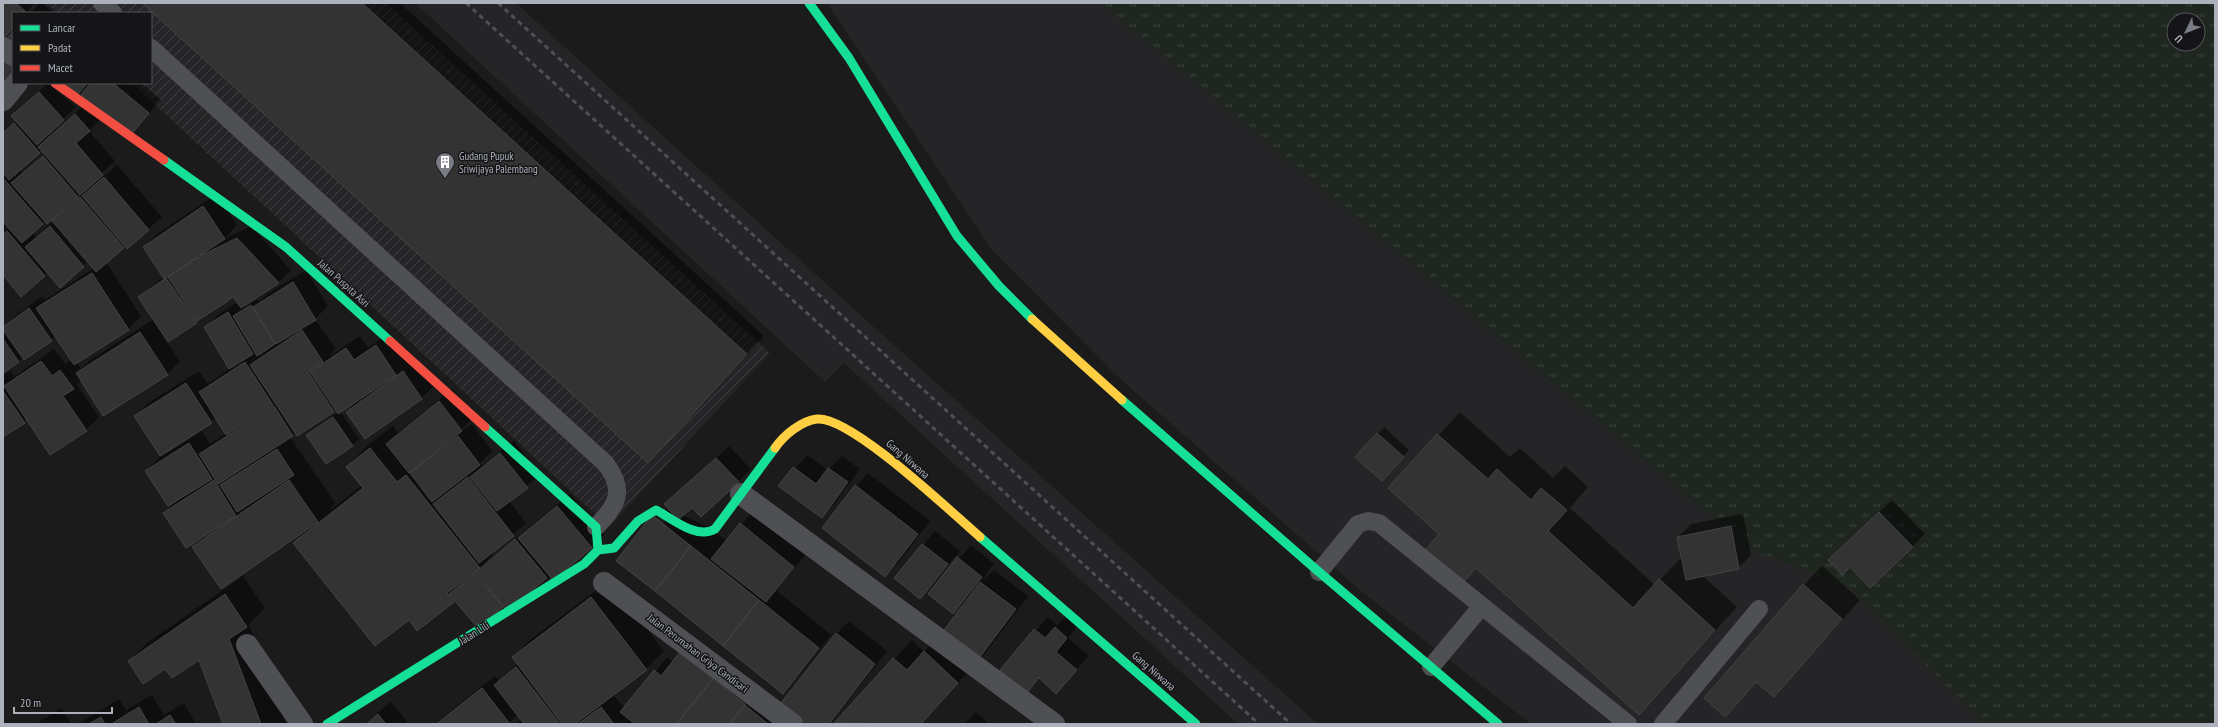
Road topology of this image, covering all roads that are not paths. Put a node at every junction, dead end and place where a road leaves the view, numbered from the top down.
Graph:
1 (102, 3) edge
2 (809, 3) edge
3 (112, 12) edge
4 (3, 48) edge
5 (152, 49) edge
6 (12, 54) edge
7 (16, 84) edge
8 (56, 84) edge
9 (3, 100) edge
10 (741, 494) junction
11 (596, 527) junction
12 (598, 550) junction
13 (1319, 572) junction
14 (604, 582) dead end
15 (1481, 607) junction
16 (1759, 609) dead end
17 (247, 645) dead end
18 (1431, 667) junction
19 (302, 724) edge
20 (327, 724) edge
21 (792, 724) edge
22 (1054, 724) edge
23 (1196, 724) edge
24 (1498, 724) edge
25 (1628, 724) edge
26 (1663, 724) edge

1 - 3 lane
2 - 13 street
4 - 6 street
5 - 11 lane
7 - 9 street
8 - 11 street, Jalan Puspita Asri
10 - 12 street, Gang Nirwana
10 - 22 street
10 - 23 street, Gang Nirwana
11 - 12 street
12 - 20 street, Jalan Lili
13 - 15 lane
13 - 18 street
14 - 21 street, Jalan Perumahan Griya Candisari
15 - 18 lane
15 - 25 lane
16 - 26 lane
17 - 19 street
18 - 24 street

